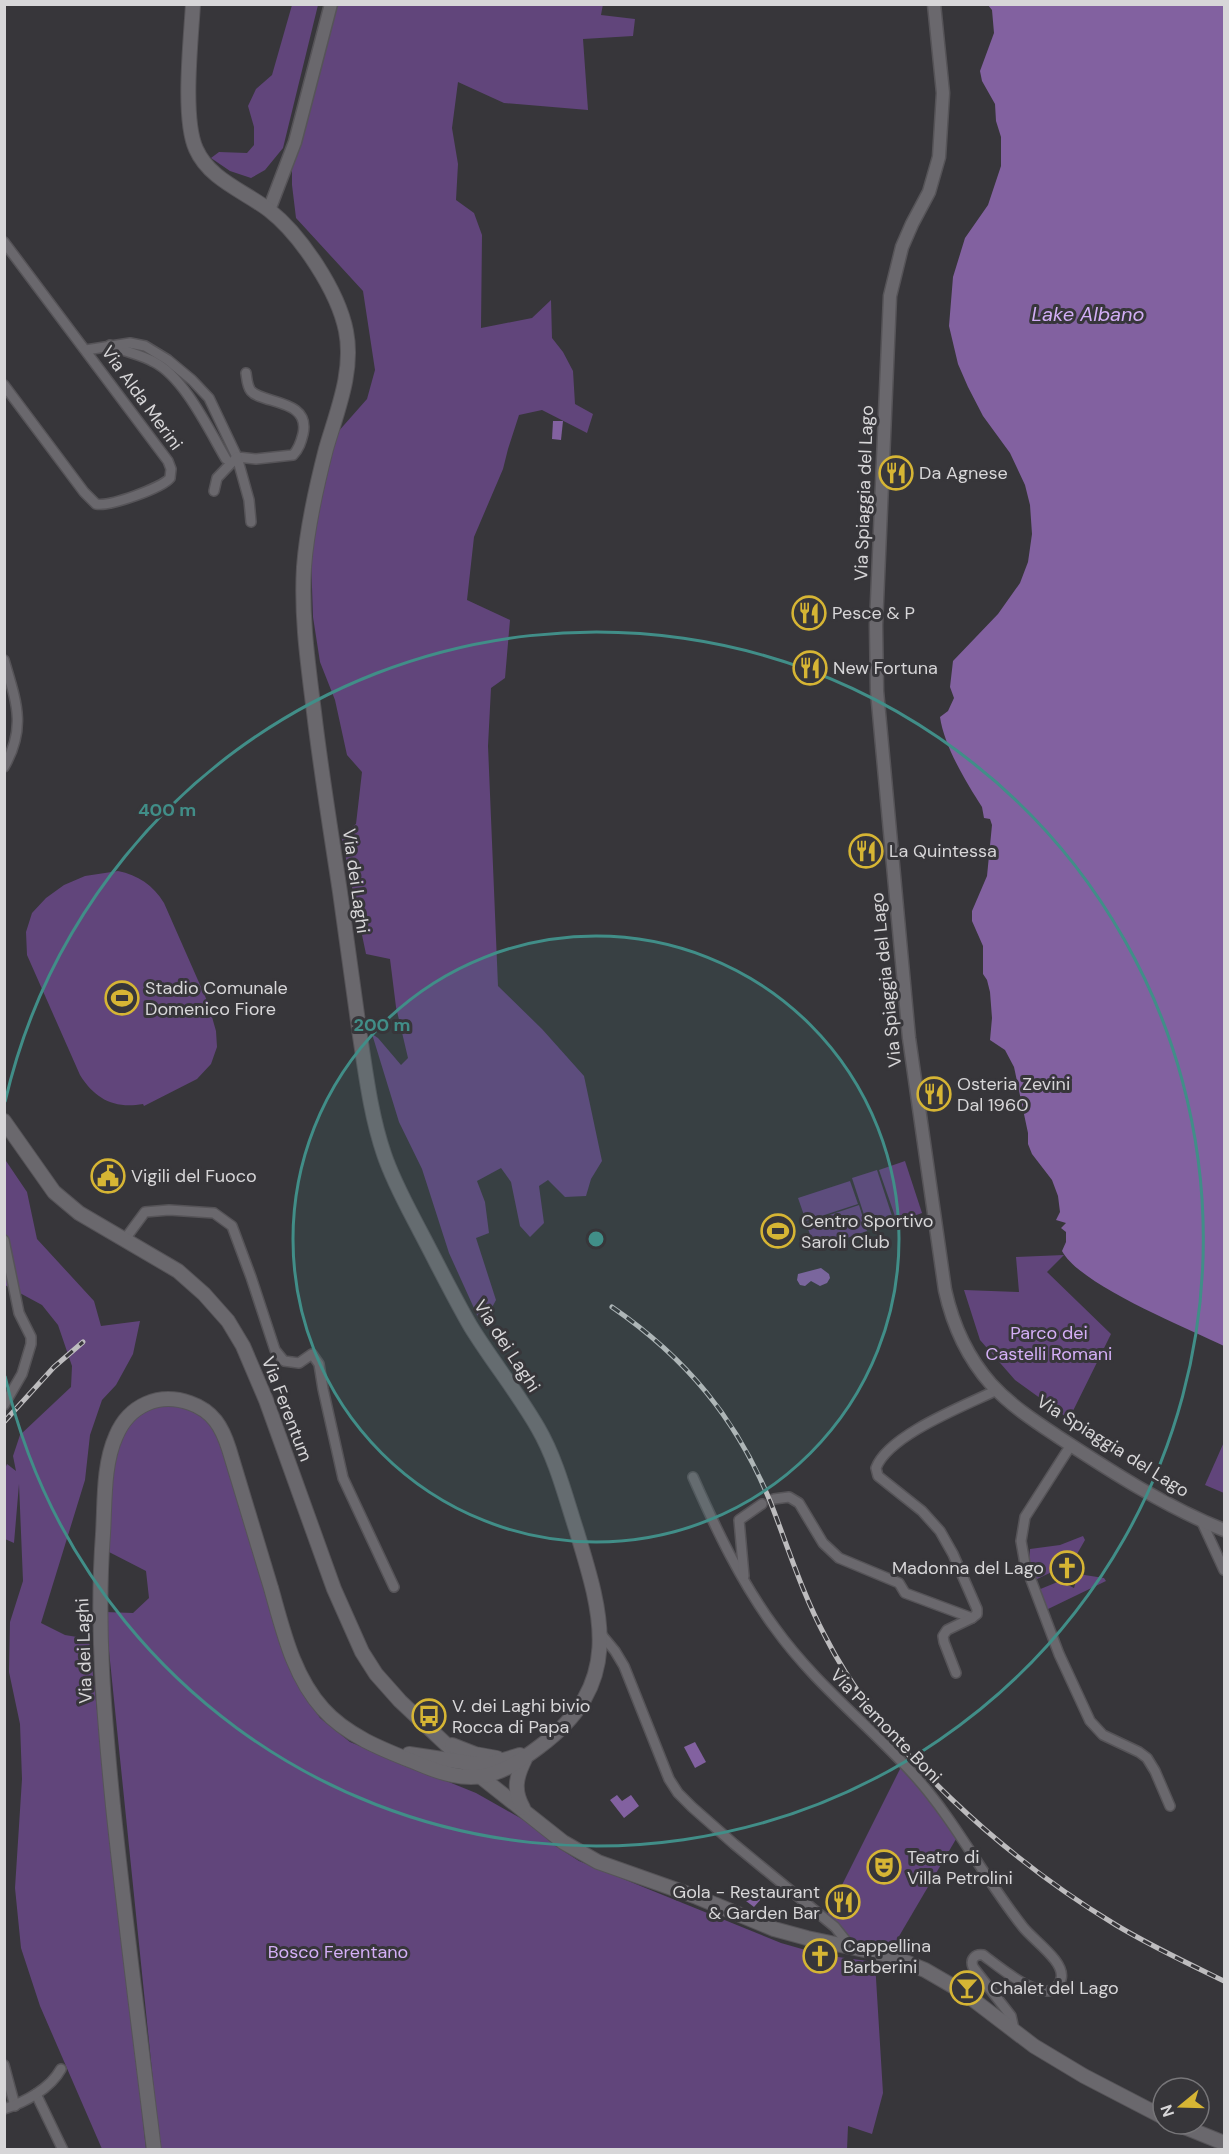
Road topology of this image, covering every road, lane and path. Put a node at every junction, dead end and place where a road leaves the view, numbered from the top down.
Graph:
1 (193, 4) edge
2 (331, 4) edge
3 (934, 4) edge
4 (269, 210) junction
5 (4, 242) edge
6 (110, 345) junction
7 (86, 350) junction
8 (246, 373) dead end
9 (4, 385) edge
10 (237, 457) junction
11 (226, 459) dead end
12 (214, 491) dead end
13 (251, 522) dead end
14 (4, 660) edge
15 (4, 767) edge
16 (4, 1121) edge
17 (125, 1239) junction
18 (4, 1240) edge
19 (997, 1390) junction
20 (4, 1405) edge
21 (1071, 1445) junction
22 (693, 1477) dead end
23 (774, 1499) dead end
24 (762, 1504) dead end
25 (1202, 1520) junction
26 (1224, 1530) edge
27 (1224, 1570) edge
28 (745, 1582) junction
29 (394, 1587) dead end
30 (972, 1618) junction
31 (601, 1634) junction
32 (956, 1673) dead end
33 (425, 1725) junction
34 (443, 1741) junction
35 (381, 1748) junction
36 (529, 1754) junction
37 (418, 1755) junction
38 (508, 1759) junction
39 (467, 1764) junction
40 (447, 1775) junction
41 (481, 1777) junction
42 (1170, 1806) dead end
43 (524, 1810) junction
44 (851, 1947) junction
45 (1011, 2029) junction
46 (4, 2066) edge
47 (60, 2069) dead end
48 (36, 2094) junction
49 (15, 2106) junction
50 (4, 2109) edge
51 (1151, 2111) edge
52 (1207, 2136) edge
53 (1224, 2143) edge
54 (63, 2150) edge
55 (154, 2150) edge

1 - 4 main road, Via dei Laghi
2 - 4 street
3 - 19 street, Via Spiaggia del Lago
4 - 31 main road, Via dei Laghi
5 - 7 street, Via Alda Merini
6 - 7 street
6 - 10 street
6 - 11 street
7 - 9 street, Via Alda Merini
8 - 10 street
10 - 12 street
10 - 13 street
14 - 15 street
16 - 17 main road, Via Ferentum
17 - 29 street
17 - 33 main road, Via Ferentum
18 - 20 street
19 - 21 street, Via Spiaggia del Lago
19 - 30 street
21 - 25 street, Via Spiaggia del Lago
21 - 42 street
22 - 28 street, Via Piemonte Boni
23 - 30 street
24 - 28 street
25 - 26 street, Via Spiaggia del Lago
25 - 27 street
28 - 45 street, Via Piemonte Boni
30 - 32 street
31 - 36 main road, Via dei Laghi
31 - 44 street
33 - 34 main road, Via Ferentum
33 - 37 main road
34 - 38 main road
34 - 39 main road, Via Ferentum
35 - 37 main road, Via dei Laghi
35 - 40 main road, Via dei Laghi
35 - 55 main road, Via dei Laghi
36 - 38 main road, Via dei Laghi
36 - 41 main road, Via dei Laghi
36 - 43 main road
37 - 39 main road, Via dei Laghi
38 - 39 main road, Via dei Laghi
39 - 41 main road, Via Ferentum
40 - 41 main road, Via dei Laghi
40 - 43 main road
41 - 43 main road, Via Ferentum
43 - 44 main road
44 - 45 main road
45 - 51 main road
46 - 49 street
47 - 48 street
48 - 49 street
48 - 54 street
49 - 50 street
52 - 53 main road

